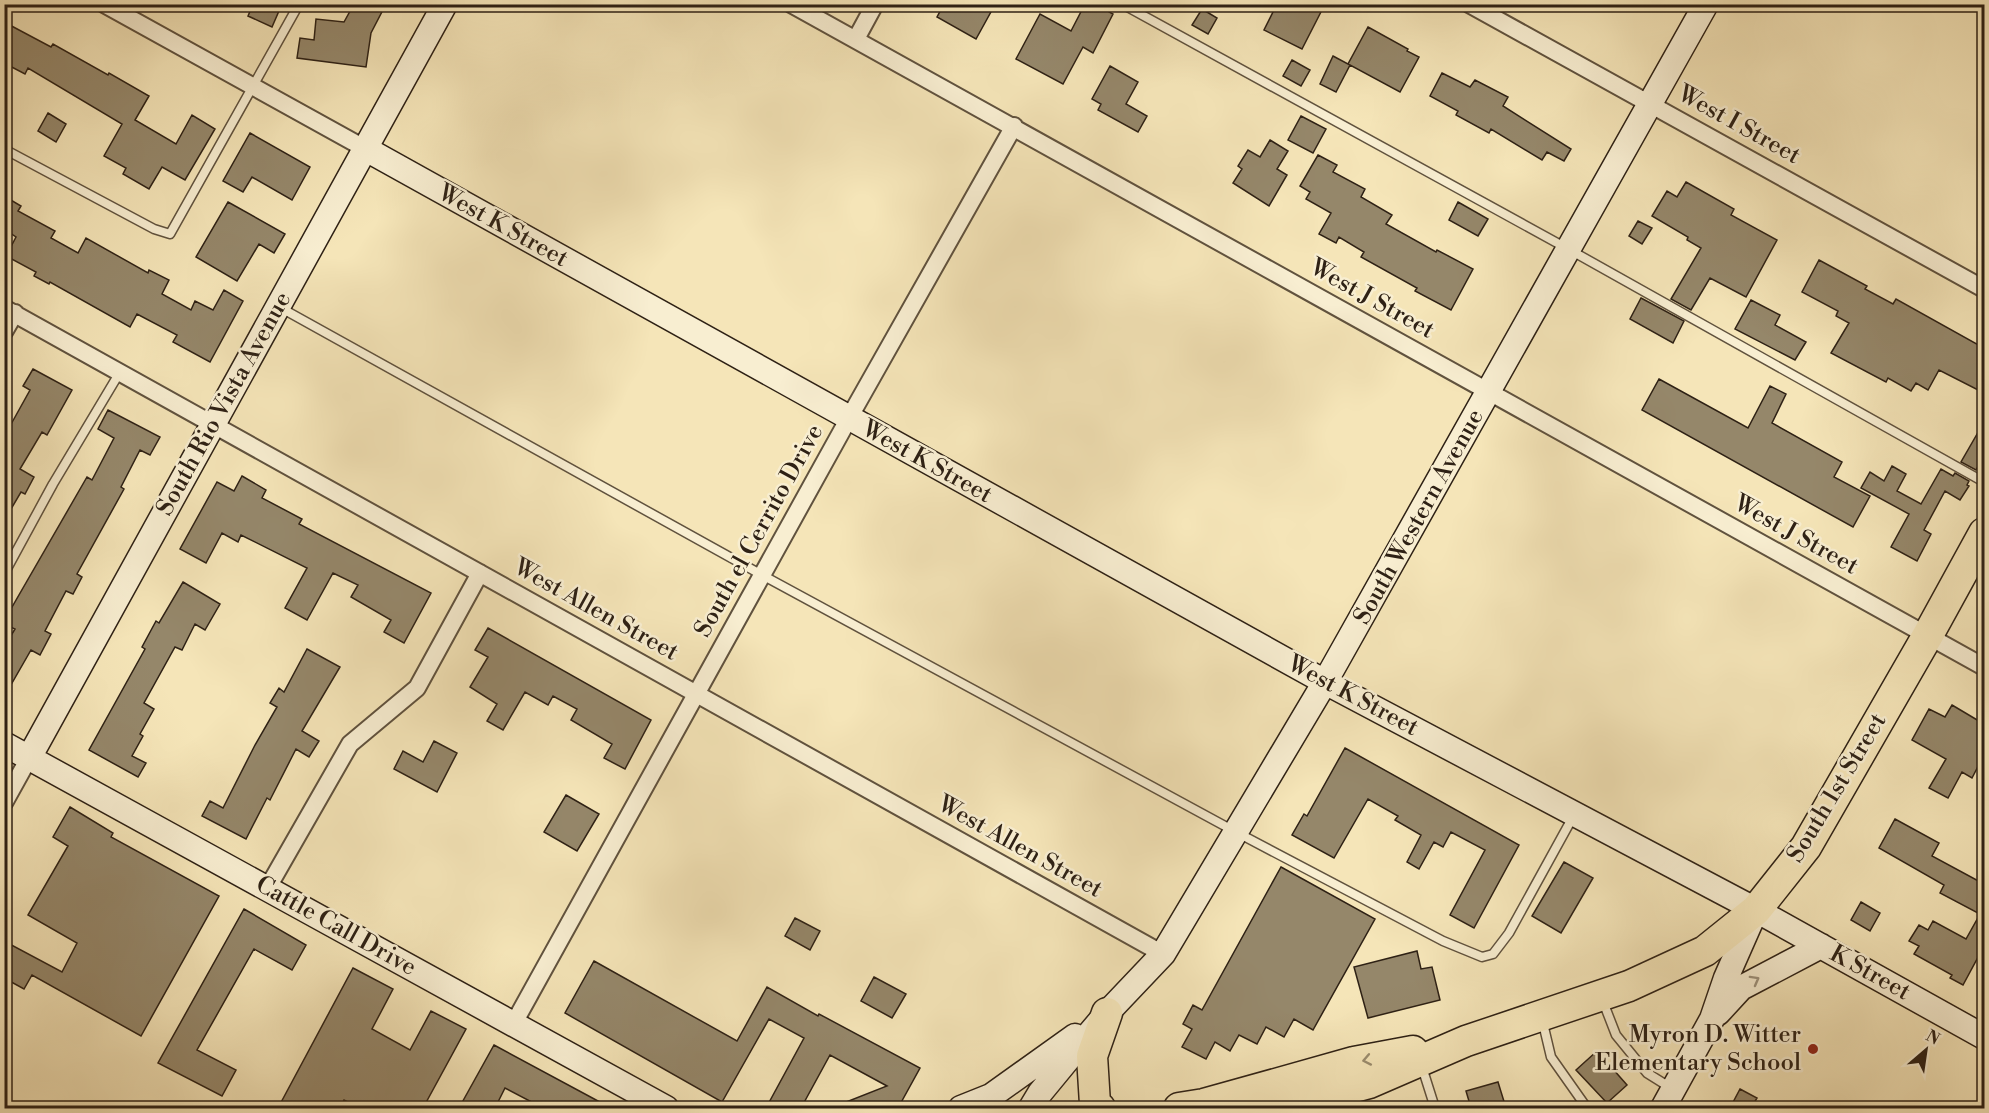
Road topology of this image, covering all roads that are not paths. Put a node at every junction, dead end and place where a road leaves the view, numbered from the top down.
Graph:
1 (104, 4) edge
2 (299, 4) edge
3 (445, 4) edge
4 (791, 4) edge
5 (875, 4) edge
6 (1122, 4) edge
7 (1706, 4) edge
8 (1480, 7) edge
9 (856, 39) junction
10 (253, 87) junction
11 (1652, 104) junction
12 (1014, 126) junction
13 (364, 148) junction
14 (4, 149) edge
15 (1569, 250) junction
16 (1984, 289) edge
17 (278, 306) junction
18 (10, 311) edge
19 (4, 332) edge
20 (120, 372) junction
21 (1489, 392) junction
22 (849, 418) junction
23 (214, 424) junction
24 (1984, 482) edge
25 (1984, 533) edge
26 (480, 573) junction
27 (4, 574) edge
28 (762, 575) junction
29 (1928, 635) junction
30 (1984, 667) edge
31 (1325, 682) junction
32 (697, 694) junction
33 (4, 744) edge
34 (29, 758) junction
35 (4, 803) edge
36 (1575, 814) junction
37 (1236, 832) junction
38 (267, 889) junction
39 (1756, 910) junction
40 (1821, 946) junction
41 (1163, 954) junction
42 (1601, 996) junction
43 (1107, 1013) junction
44 (1541, 1016) junction
45 (1712, 1019) junction
46 (514, 1023) junction
47 (1984, 1037) edge
48 (1466, 1041) junction
49 (1420, 1060) junction
50 (1668, 1099) edge
51 (666, 1108) edge
52 (961, 1108) edge
53 (1031, 1108) edge
54 (1100, 1108) edge
55 (1179, 1108) edge
56 (1276, 1108) edge
57 (1435, 1108) edge
58 (1587, 1108) edge

1 - 10 street, West K Street
2 - 10 lane
3 - 13 street, South Rio Vista Avenue
4 - 9 street, West J Street
5 - 9 street
6 - 15 lane
7 - 11 street, South Western Avenue
8 - 11 street, West I Street
9 - 12 street, West J Street
10 - 13 street, West K Street
10 - 14 lane
11 - 15 street, South Western Avenue
11 - 16 street, West I Street
12 - 21 street, West J Street
12 - 22 street, South el Cerrito Drive
13 - 17 street, South Rio Vista Avenue
13 - 22 street, West K Street
15 - 21 street, South Western Avenue
15 - 24 lane
17 - 23 street, South Rio Vista Avenue
17 - 28 lane
18 - 19 street
18 - 20 street, West Allen Street
20 - 23 street, West Allen Street
20 - 27 lane
21 - 29 street, West J Street
21 - 31 street, South Western Avenue
22 - 28 street, South el Cerrito Drive
22 - 31 street, West K Street
23 - 26 street, West Allen Street
23 - 34 street, South Rio Vista Avenue
25 - 29 highway, South 1st Street
26 - 32 street, West Allen Street
26 - 38 street
28 - 32 street, South el Cerrito Drive
28 - 37 lane
29 - 30 street, West J Street
29 - 39 highway, South 1st Street
31 - 36 street, West K Street
31 - 37 street, South Western Avenue
32 - 41 street, West Allen Street
32 - 46 street, South el Cerrito Drive
33 - 34 street, Cattle Call Drive
34 - 35 street, South Rio Vista Avenue
34 - 38 street, Cattle Call Drive
36 - 37 lane
36 - 39 street, West K Street
37 - 41 street, South Western Avenue
38 - 46 street, Cattle Call Drive
39 - 40 street, K Street
39 - 42 highway
39 - 45 street, South 1st Street
45 -> 40 street
40 - 47 street, K Street
41 - 43 street, South Western Avenue
42 - 44 highway
42 - 50 lane
43 - 52 street, South Western Avenue
43 - 53 street, South Western Avenue
43 - 54 highway
44 - 48 highway
44 - 58 lane
45 - 50 street, South 1st Street
46 - 51 street, Cattle Call Drive
48 - 49 highway
48 -> 55 highway
49 - 56 highway
49 - 57 lane

